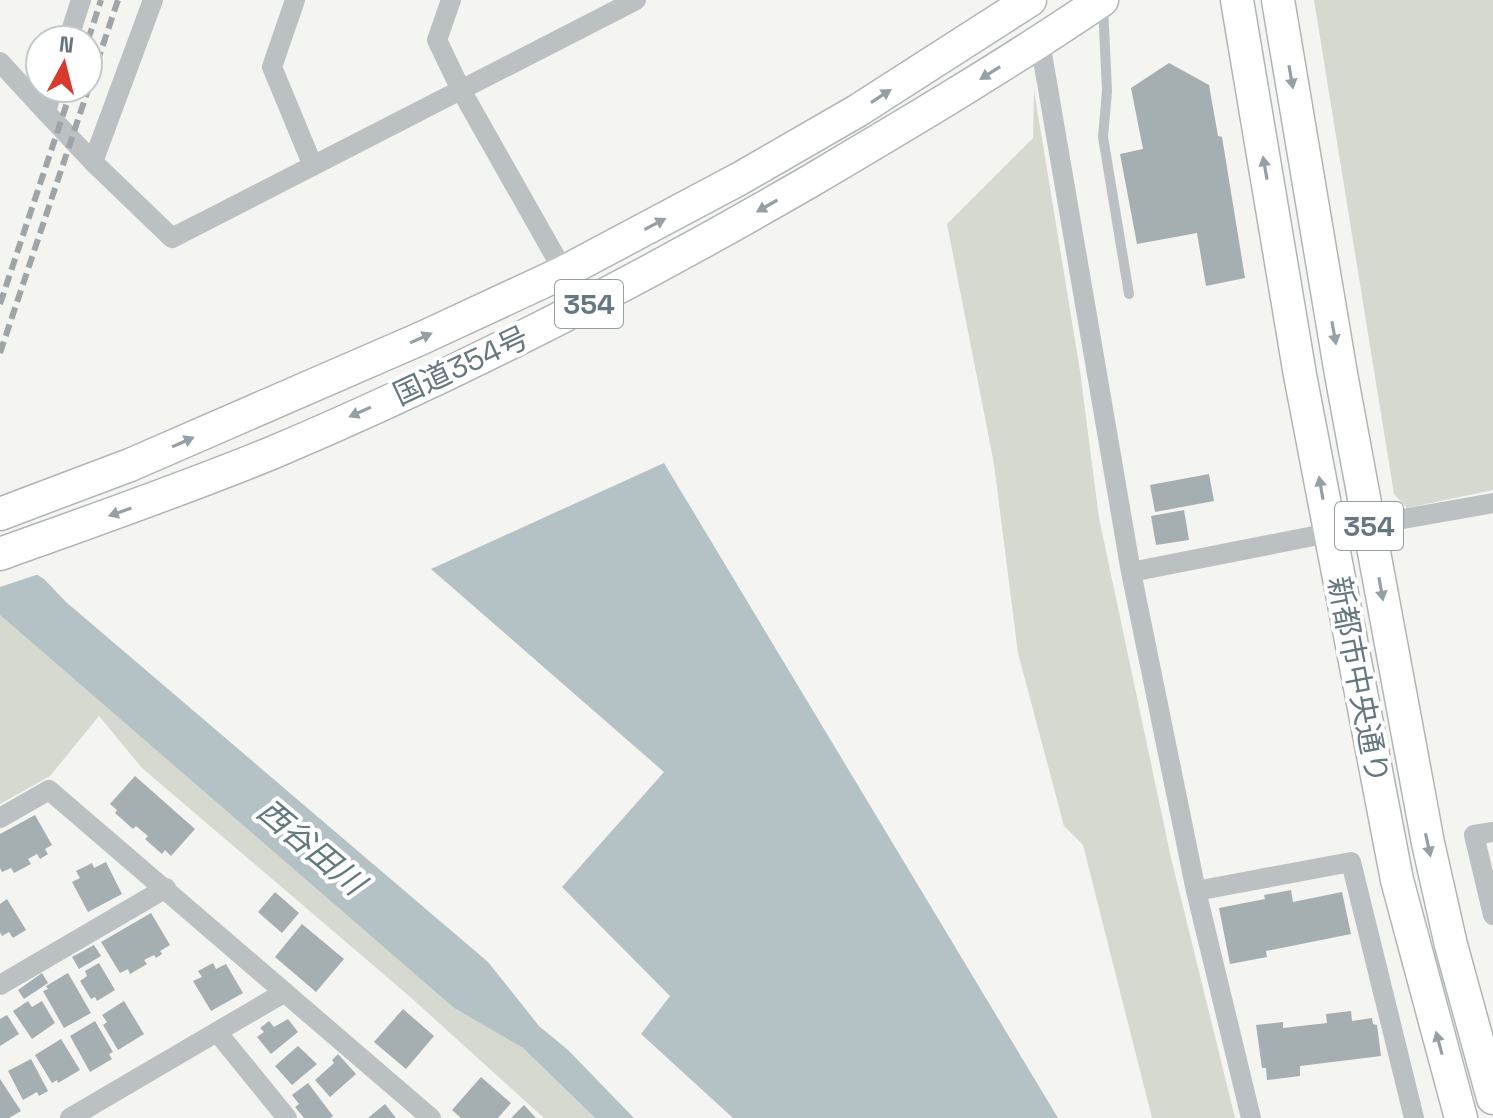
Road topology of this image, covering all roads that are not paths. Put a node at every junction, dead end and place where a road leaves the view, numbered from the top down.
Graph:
1 (81, 0) edge
2 (153, 0) edge
3 (295, 0) edge
4 (451, 0) edge
5 (636, 0) edge
6 (1030, 0) edge
7 (1102, 0) edge
8 (1237, 0) edge
9 (1278, 0) edge
10 (73, 24) edge
11 (1040, 42) junction
12 (0, 62) edge
13 (461, 90) junction
14 (48, 104) edge
15 (46, 112) junction
16 (93, 162) junction
17 (313, 166) junction
18 (564, 272) junction
19 (1129, 294) dead end
20 (1493, 503) edge
21 (3, 513) edge
22 (1369, 525) junction
23 (1329, 533) junction
24 (0, 554) edge
25 (1131, 572) junction
26 (0, 818) edge
27 (1493, 832) edge
28 (166, 888) junction
29 (1196, 891) junction
30 (1493, 915) edge
31 (0, 985) edge
32 (285, 992) junction
33 (217, 1032) junction
34 (1493, 1098) edge
35 (70, 1118) edge
36 (287, 1118) edge
37 (431, 1118) edge
38 (1251, 1118) edge
39 (1414, 1118) edge
40 (1461, 1118) edge

1 - 10 street
2 - 16 street
3 - 17 street
4 - 13 street
5 - 13 street
18 -> 6 highway, 国道354号 / 354
7 - 11 highway, 国道354号 / 354
7 - 19 lane
23 -> 8 highway, 新都市中央通り / 354
9 -> 22 highway, 新都市中央通り / 354
11 -> 24 highway, 国道354号 / 354
11 - 25 street
12 - 15 street
13 - 17 street
13 - 18 street
14 - 15 street
15 - 16 street
16 - 17 street
21 -> 18 highway, 国道354号 / 354
20 - 22 street
22 -> 34 highway, 新都市中央通り / 354
23 - 25 street
40 -> 23 highway, 新都市中央通り / 354
25 - 29 street
26 - 28 street
27 - 30 street
28 - 31 street
28 - 32 street
29 - 38 street
29 - 39 street
32 - 33 street
32 - 37 street
33 - 35 street
33 - 36 street

